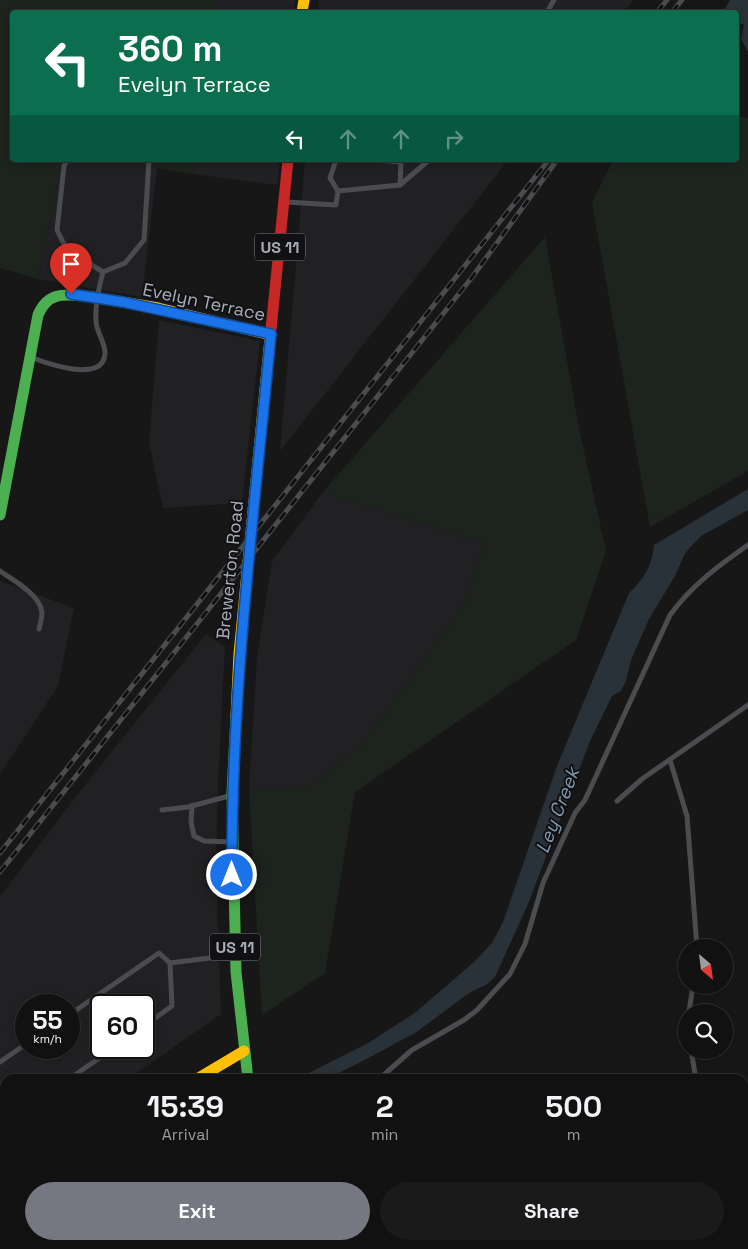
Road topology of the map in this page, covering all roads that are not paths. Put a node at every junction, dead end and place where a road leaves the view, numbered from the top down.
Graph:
1 (66, 162) edge
2 (149, 162) edge
3 (288, 162) edge
4 (335, 162) edge
5 (401, 162) edge
6 (427, 162) edge
7 (400, 185) junction
8 (338, 191) junction
9 (284, 202) junction
10 (103, 272) junction
11 (97, 298) junction
12 (271, 334) junction
13 (30, 356) junction
14 (0, 515) edge
15 (748, 545) edge
16 (0, 571) edge
17 (39, 629) dead end
18 (748, 705) edge
19 (670, 760) junction
20 (232, 796) junction
21 (617, 801) dead end
22 (192, 806) junction
23 (162, 810) dead end
24 (232, 842) junction
25 (696, 939) edge
26 (235, 955) junction
27 (170, 963) junction
28 (80, 1008) edge
29 (155, 1018) edge
30 (244, 1051) junction
31 (15, 1052) edge
32 (98, 1059) edge
33 (693, 1059) edge
34 (0, 1062) edge
35 (76, 1074) edge
36 (205, 1074) edge
37 (247, 1074) edge
38 (385, 1074) edge
39 (695, 1074) edge

1 - 10 lane
2 - 10 lane
3 - 9 main road, US 11
4 - 8 lane
5 - 7 lane
6 - 7 lane
7 - 8 lane
8 - 9 lane
9 - 12 main road, US 11
10 - 11 lane
11 - 12 main road, Evelyn Terrace
11 - 13 main road, Evelyn Terrace
11 - 13 lane
12 - 20 main road, Brewerton Road / US 11
13 - 14 main road
15 - 38 lane
16 - 17 lane
18 - 19 lane
19 - 21 lane
19 - 25 lane
20 - 22 lane
20 - 24 main road, Brewerton Road / US 11
22 - 23 lane
22 - 24 lane
24 - 26 main road, Brewerton Road / US 11
26 - 27 lane
26 - 30 main road, Brewerton Road / US 11
27 - 28 lane
27 - 29 lane
30 - 36 main road
30 - 37 main road, Brewerton Road / US 11
31 - 34 lane
32 - 35 lane
33 - 39 lane

